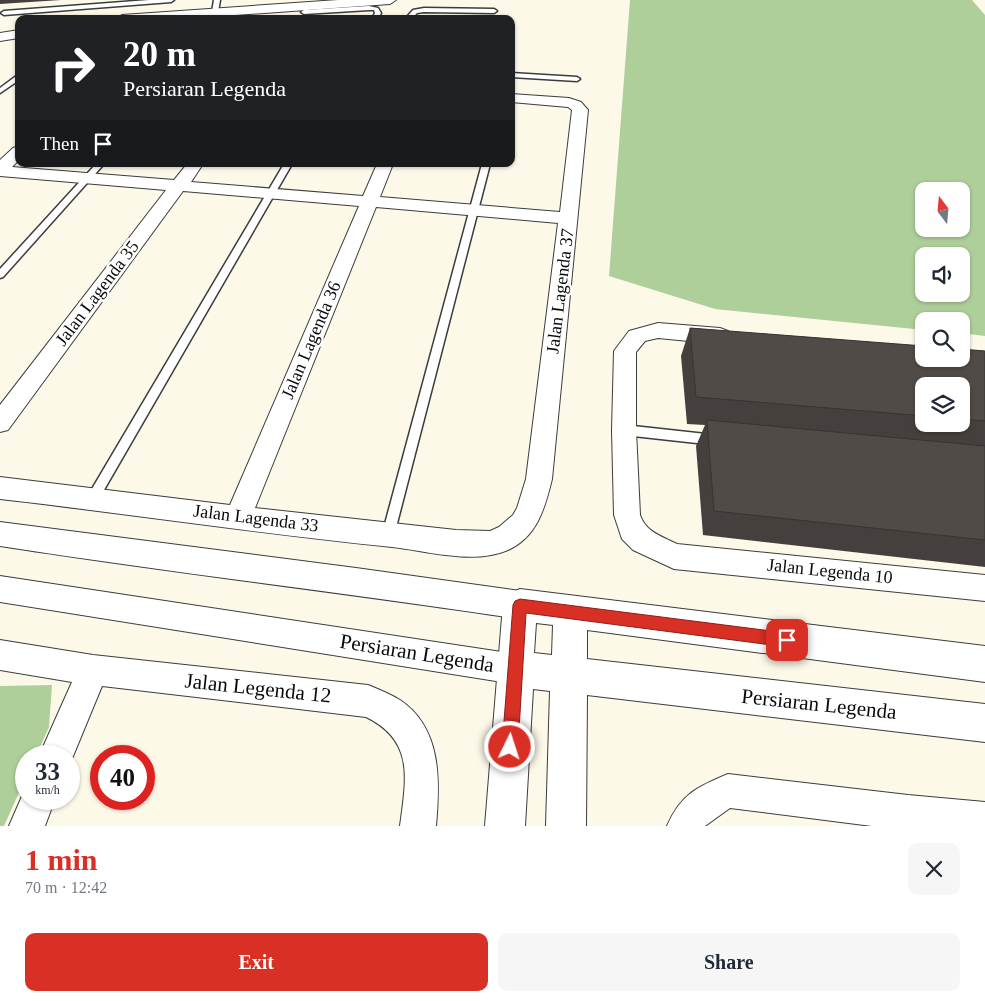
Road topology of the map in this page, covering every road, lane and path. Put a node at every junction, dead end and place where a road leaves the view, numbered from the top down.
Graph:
1 (171, 0) edge
2 (390, 0) edge
3 (494, 11) dead end
4 (4, 13) dead end
5 (221, 13) edge
6 (188, 15) edge
7 (304, 15) edge
8 (377, 15) edge
9 (412, 15) edge
10 (15, 26) edge
11 (0, 28) edge
12 (15, 35) edge
13 (0, 37) edge
14 (515, 75) edge
15 (577, 78) dead end
16 (15, 79) edge
17 (0, 91) edge
18 (515, 98) edge
19 (15, 155) edge
20 (97, 167) edge
21 (193, 167) edge
22 (286, 167) edge
23 (384, 167) edge
24 (485, 167) edge
25 (0, 170) edge
26 (87, 179) junction
27 (178, 186) junction
28 (270, 193) junction
29 (369, 202) junction
30 (474, 210) junction
31 (569, 218) junction
32 (0, 275) edge
33 (737, 337) edge
34 (0, 423) edge
35 (624, 430) junction
36 (732, 442) edge
37 (0, 488) edge
38 (93, 498) junction
39 (238, 516) junction
40 (0, 534) edge
41 (388, 535) junction
42 (511, 535) joint
43 (985, 588) edge
44 (0, 589) edge
45 (520, 605) junction
46 (570, 613) junction
47 (0, 655) edge
48 (985, 664) edge
49 (515, 668) junction
50 (93, 670) junction
51 (569, 674) junction
52 (985, 723) edge
53 (61, 745) edge
54 (34, 810) edge
55 (909, 820) edge
56 (985, 820) edge
57 (27, 826) edge
58 (418, 826) edge
59 (505, 826) edge
60 (566, 826) edge
61 (685, 826) edge

1 - 4 lane
2 - 5 street
3 - 9 lane
5 - 6 street
5 - 7 street
7 - 8 lane
10 - 11 street
12 - 13 street
14 - 15 lane
16 - 17 lane
18 - 31 street, Jalan Lagenda 37
19 - 25 street
20 - 26 lane
21 - 27 street, Jalan Lagenda 35
22 - 28 lane
23 - 29 street, Jalan Lagenda 36
24 - 30 lane
25 - 26 street
26 - 27 street
26 - 32 lane
27 - 28 street
27 - 34 street, Jalan Lagenda 35
28 - 29 street
28 - 38 lane
29 - 30 street
29 - 39 street, Jalan Lagenda 36
30 - 31 street
30 - 41 lane
31 - 42 street, Jalan Lagenda 37
33 - 35 street, Jalan Legenda 10
35 - 36 lane
35 - 43 street, Jalan Legenda 10
37 - 38 street, Jalan Lagenda 33
38 - 39 street, Jalan Lagenda 33
39 - 41 street, Jalan Lagenda 33
40 - 45 street
41 - 42 street, Jalan Lagenda 33
44 - 49 street, Persiaran Legenda
45 - 46 street
45 - 49 street
46 - 48 street
46 - 51 street
47 - 50 street, Jalan Legenda 12
49 - 51 street, Persiaran Legenda
49 - 59 street
50 - 53 street
50 - 58 street, Jalan Legenda 12
51 - 52 street, Persiaran Legenda
51 - 60 street
54 - 57 street
55 - 56 street
55 - 61 street

